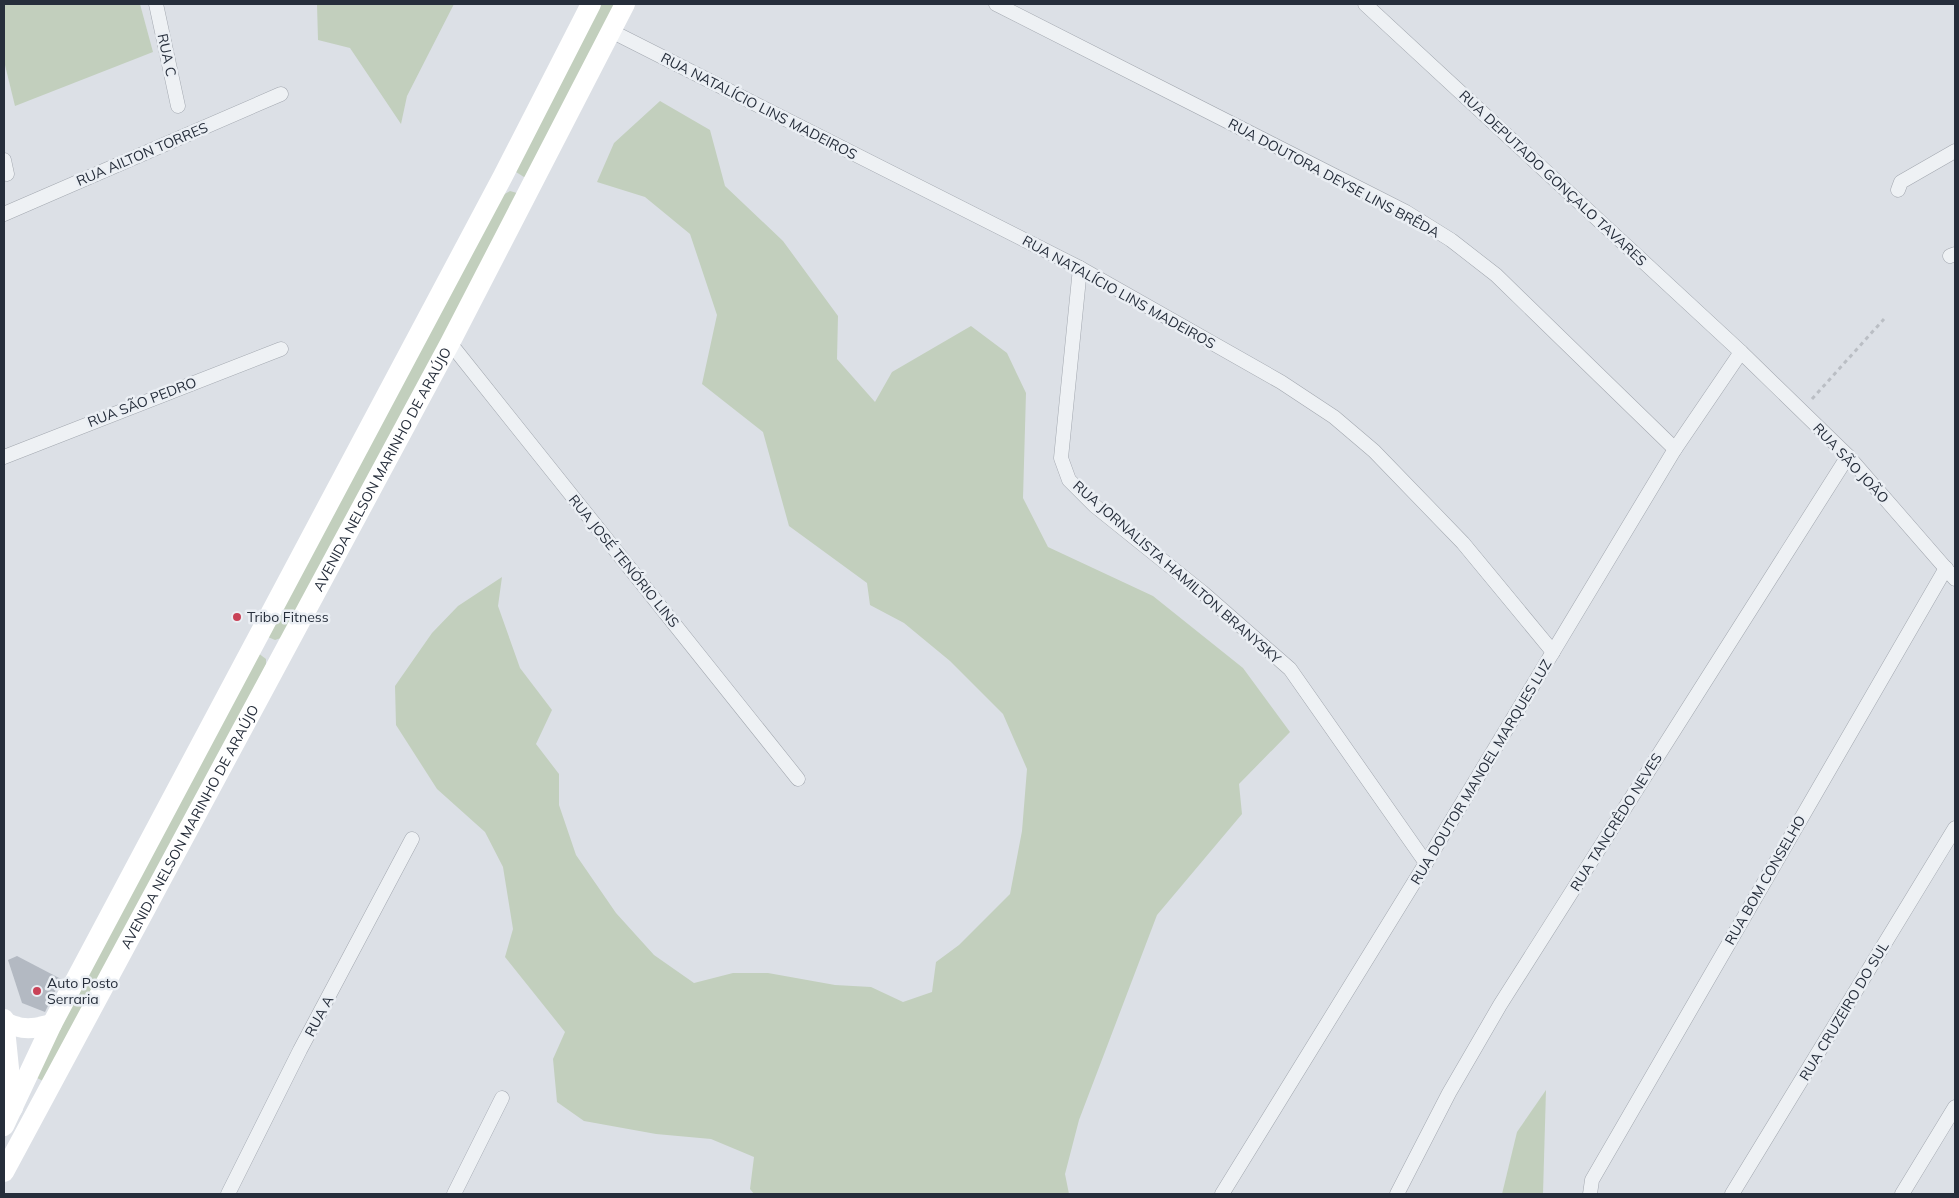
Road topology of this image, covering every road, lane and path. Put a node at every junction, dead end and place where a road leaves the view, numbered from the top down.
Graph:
1 (156, 4) edge
2 (592, 4) edge
3 (625, 4) edge
4 (996, 4) edge
5 (1365, 4) edge
6 (611, 31) junction
7 (281, 94) dead end
8 (178, 106) dead end
9 (1955, 151) edge
10 (503, 176) junction
11 (529, 190) junction
12 (1898, 190) dead end
13 (4, 214) edge
14 (1080, 268) junction
15 (1884, 319) dead end
16 (450, 343) junction
17 (281, 349) dead end
18 (1741, 352) junction
19 (1802, 411) junction
20 (1675, 448) junction
21 (4, 456) edge
22 (1848, 456) junction
23 (1946, 568) junction
24 (1955, 579) edge
25 (257, 636) junction
26 (1553, 652) junction
27 (282, 654) junction
28 (798, 779) dead end
29 (1955, 828) edge
30 (412, 839) dead end
31 (1426, 863) junction
32 (4, 1020) edge
33 (52, 1024) junction
34 (502, 1098) dead end
35 (13, 1106) junction
36 (1955, 1107) edge
37 (4, 1126) edge
38 (4, 1171) edge
39 (228, 1194) edge
40 (454, 1194) edge
41 (1222, 1194) edge
42 (1397, 1194) edge
43 (1590, 1194) edge
44 (1732, 1194) edge
45 (1902, 1194) edge

1 - 8 street, RUA C
2 - 10 main road, AVENIDA NELSON MARINHO DE ARAÚJO
3 - 6 main road, AVENIDA NELSON MARINHO DE ARAÚJO
4 - 20 street, RUA DOUTORA DEYSE LINS BRÊDA
5 - 18 street, RUA DEPUTADO GONÇALO TAVARES
6 - 11 main road, AVENIDA NELSON MARINHO DE ARAÚJO
6 - 14 street, RUA NATALÍCIO LINS MADEIROS
7 - 13 street, RUA AILTON TORRES
9 - 12 street
10 - 11 main road
10 - 25 main road, AVENIDA NELSON MARINHO DE ARAÚJO
11 - 16 main road, AVENIDA NELSON MARINHO DE ARAÚJO
14 - 26 street, RUA NATALÍCIO LINS MADEIROS
14 - 31 street, RUA JORNALISTA HAMILTON BRANYSKY
15 - 19 path
16 - 27 main road, AVENIDA NELSON MARINHO DE ARAÚJO
16 - 28 street, RUA JOSÉ TENÓRIO LINS
17 - 21 street, RUA SÃO PEDRO
18 - 19 street, RUA SÃO JOÃO
18 - 20 street, RUA DOUTOR MANOEL MARQUES LUZ
19 - 22 street, RUA SÃO JOÃO
20 - 26 street, RUA DOUTOR MANOEL MARQUES LUZ
22 - 23 street, RUA SÃO JOÃO
22 - 42 street, RUA TANCRÊDO NEVES
23 - 24 street, RUA SÃO JOÃO
23 - 43 street, RUA BOM CONSELHO
25 - 27 main road
25 - 33 main road, AVENIDA NELSON MARINHO DE ARAÚJO
26 - 31 street, RUA DOUTOR MANOEL MARQUES LUZ
27 - 38 main road, AVENIDA NELSON MARINHO DE ARAÚJO
29 - 44 street, RUA CRUZEIRO DO SUL
30 - 39 street, RUA A
31 - 41 street, RUA DOUTOR MANOEL MARQUES LUZ
32 - 33 main road
32 - 35 main road
33 - 35 main road, AVENIDA NELSON MARINHO DE ARAÚJO
34 - 40 street
35 - 37 main road, AVENIDA NELSON MARINHO DE ARAÚJO
35 - 38 main road
36 - 45 street

